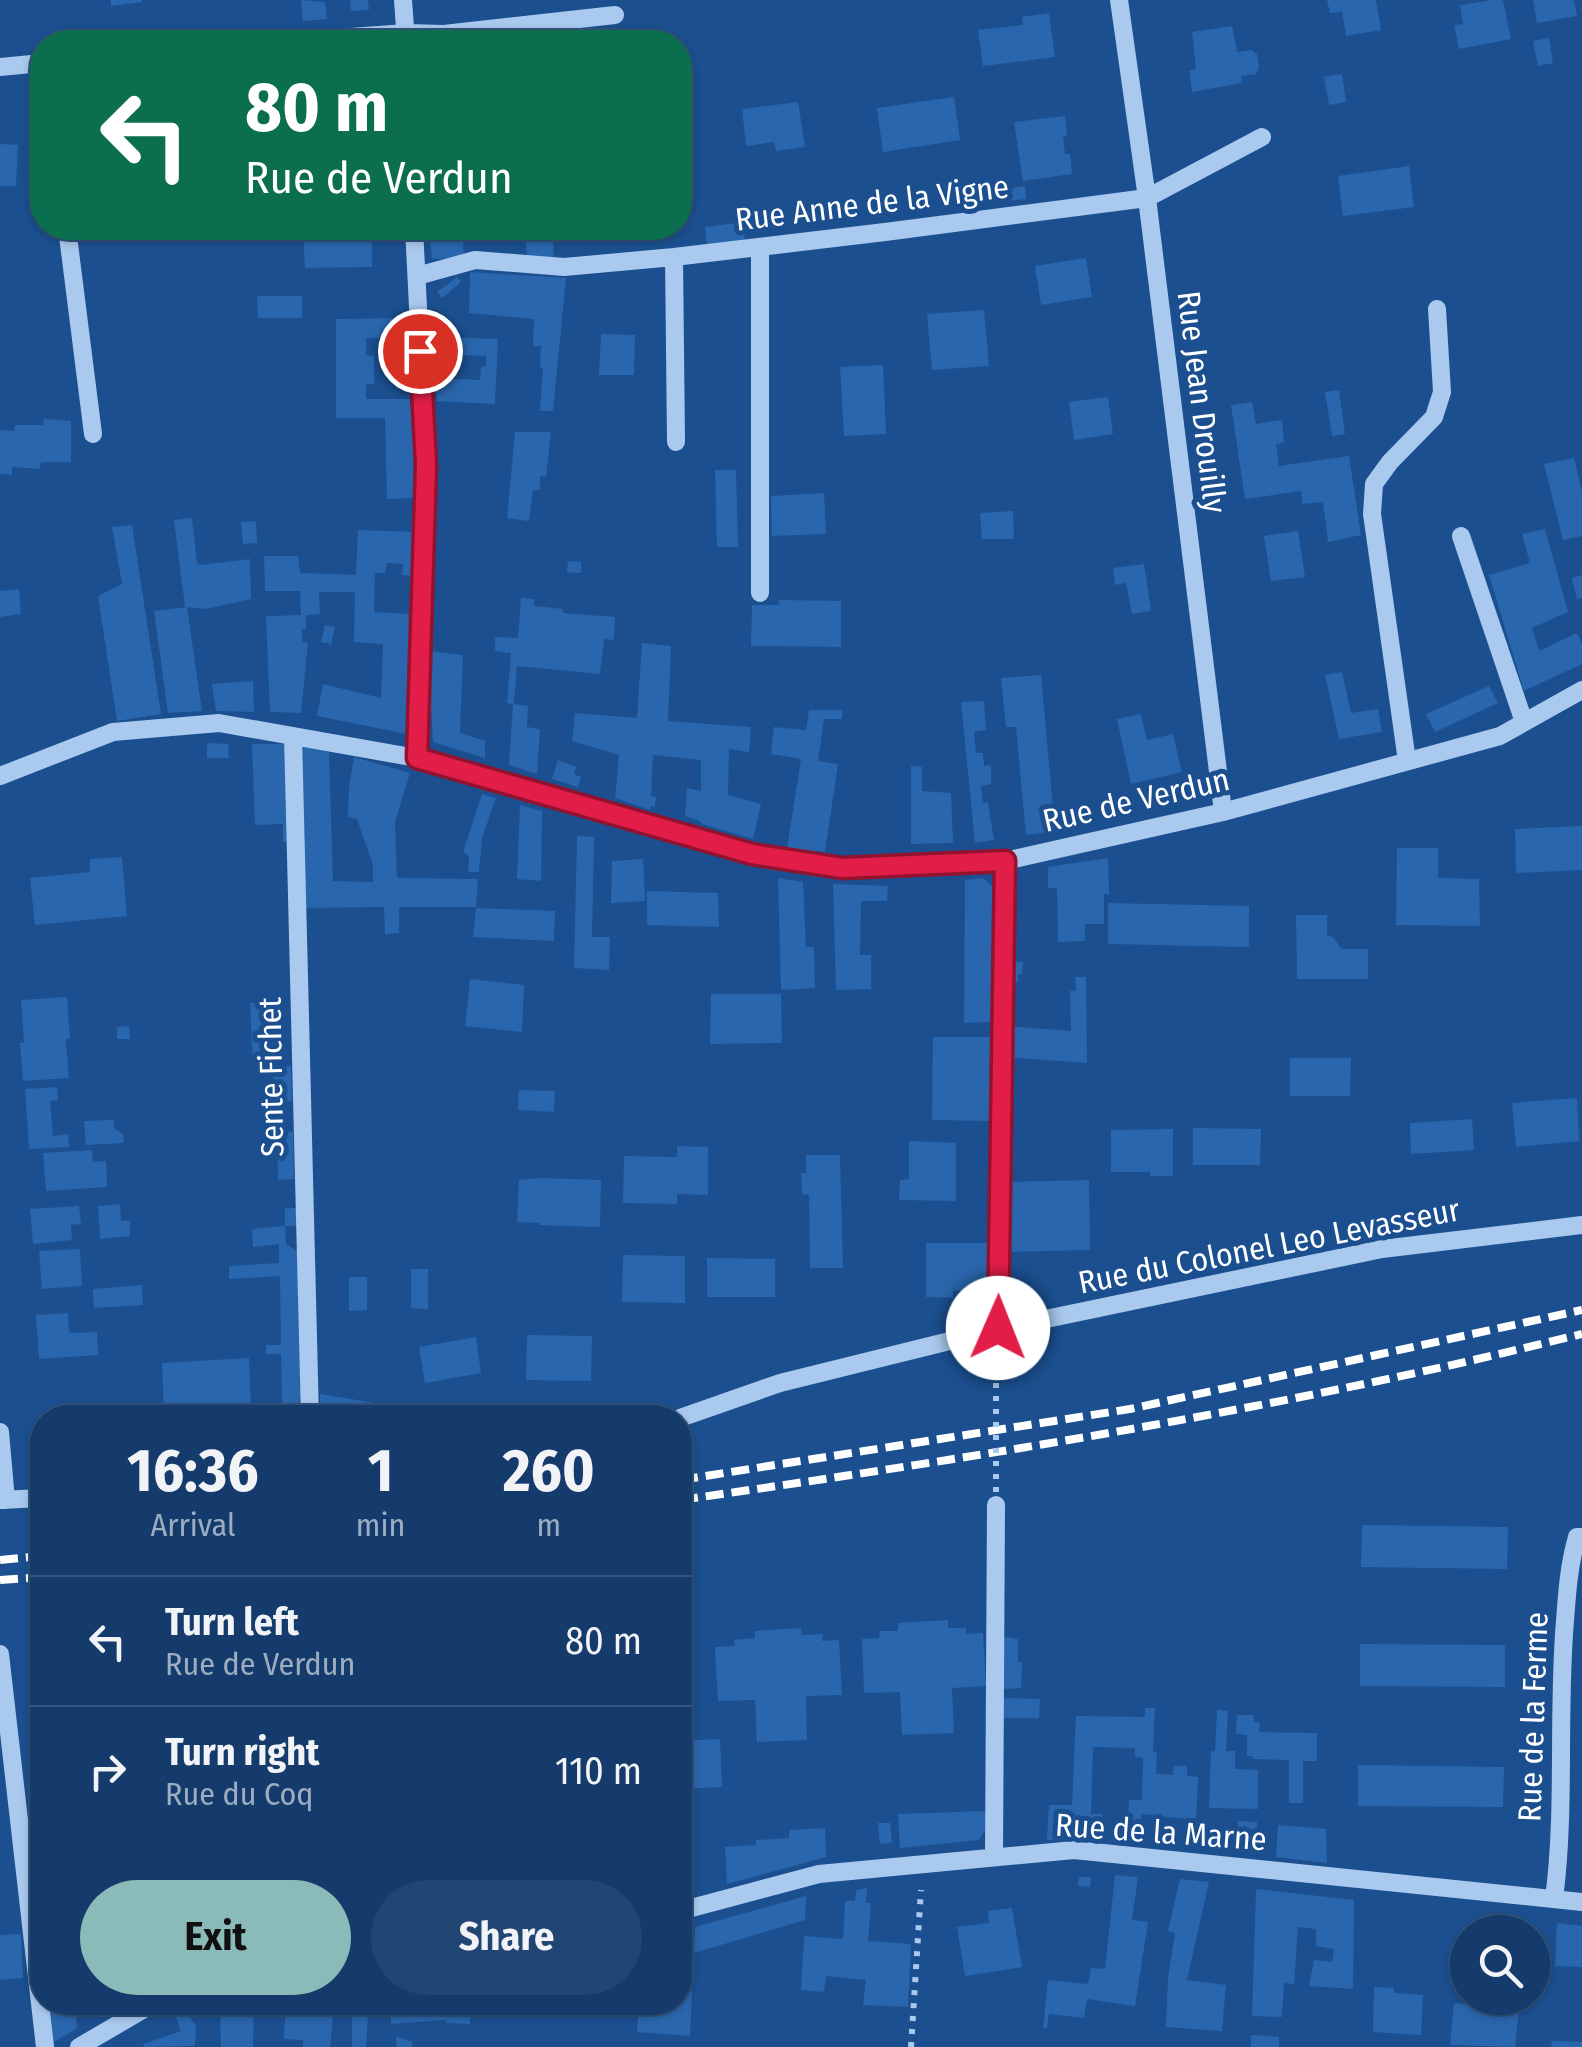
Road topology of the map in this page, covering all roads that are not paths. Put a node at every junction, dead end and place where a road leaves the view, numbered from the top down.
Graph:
1 (403, 0) edge
2 (1118, 0) edge
3 (615, 15) dead end
4 (405, 30) edge
5 (480, 30) edge
6 (30, 64) edge
7 (0, 67) edge
8 (1262, 137) dead end
9 (1147, 198) junction
10 (69, 240) edge
11 (414, 240) edge
12 (760, 248) junction
13 (674, 257) junction
14 (416, 276) junction
15 (1437, 309) dead end
16 (93, 434) dead end
17 (676, 442) dead end
18 (1462, 536) dead end
19 (760, 593) dead end
20 (1582, 690) edge
21 (1524, 722) junction
22 (292, 736) junction
23 (417, 758) junction
24 (1407, 762) junction
25 (0, 776) edge
26 (1223, 812) junction
27 (1005, 861) junction
28 (1582, 1225) edge
29 (997, 1338) junction
30 (310, 1405) edge
31 (692, 1414) edge
32 (0, 1432) edge
33 (30, 1499) edge
34 (3, 1500) edge
35 (996, 1504) road end
36 (1579, 1537) edge
37 (0, 1654) edge
38 (994, 1857) junction
39 (1554, 1899) junction
40 (1582, 1902) edge
41 (692, 1908) edge
42 (30, 1916) edge
43 (41, 2015) edge
44 (134, 2015) edge
45 (45, 2047) edge
46 (80, 2047) edge

1 - 4 street
2 - 9 street, Rue Jean Drouilly
3 - 5 street
6 - 7 street
8 - 9 street, Rue Anne de la Vigne
9 - 12 street, Rue Anne de la Vigne
9 - 26 street, Rue Jean Drouilly
10 - 16 street
11 - 14 street
12 - 13 street, Rue Anne de la Vigne
12 - 19 street
13 - 14 street, Rue Anne de la Vigne
13 - 17 street
14 - 23 street
15 - 24 street
18 - 21 street
20 - 21 street, Rue de Verdun
21 - 24 street, Rue de Verdun
22 - 23 street, Rue de Verdun
22 - 25 street, Rue de Verdun
22 - 30 street, Sente Fichet
23 - 27 street, Rue de Verdun
24 - 26 street, Rue de Verdun
26 - 27 street, Rue de Verdun
27 - 29 street
28 - 29 street, Rue du Colonel Leo Levasseur
29 - 31 street, Rue du Colonel Leo Levasseur
32 - 34 street
33 - 34 street
35 - 38 street
36 - 39 street, Rue de la Ferme
37 - 42 street
38 - 39 street, Rue de la Marne
38 - 41 street, Rue de la Marne
39 - 40 street, Rue de la Marne
43 - 45 street
44 - 46 street

